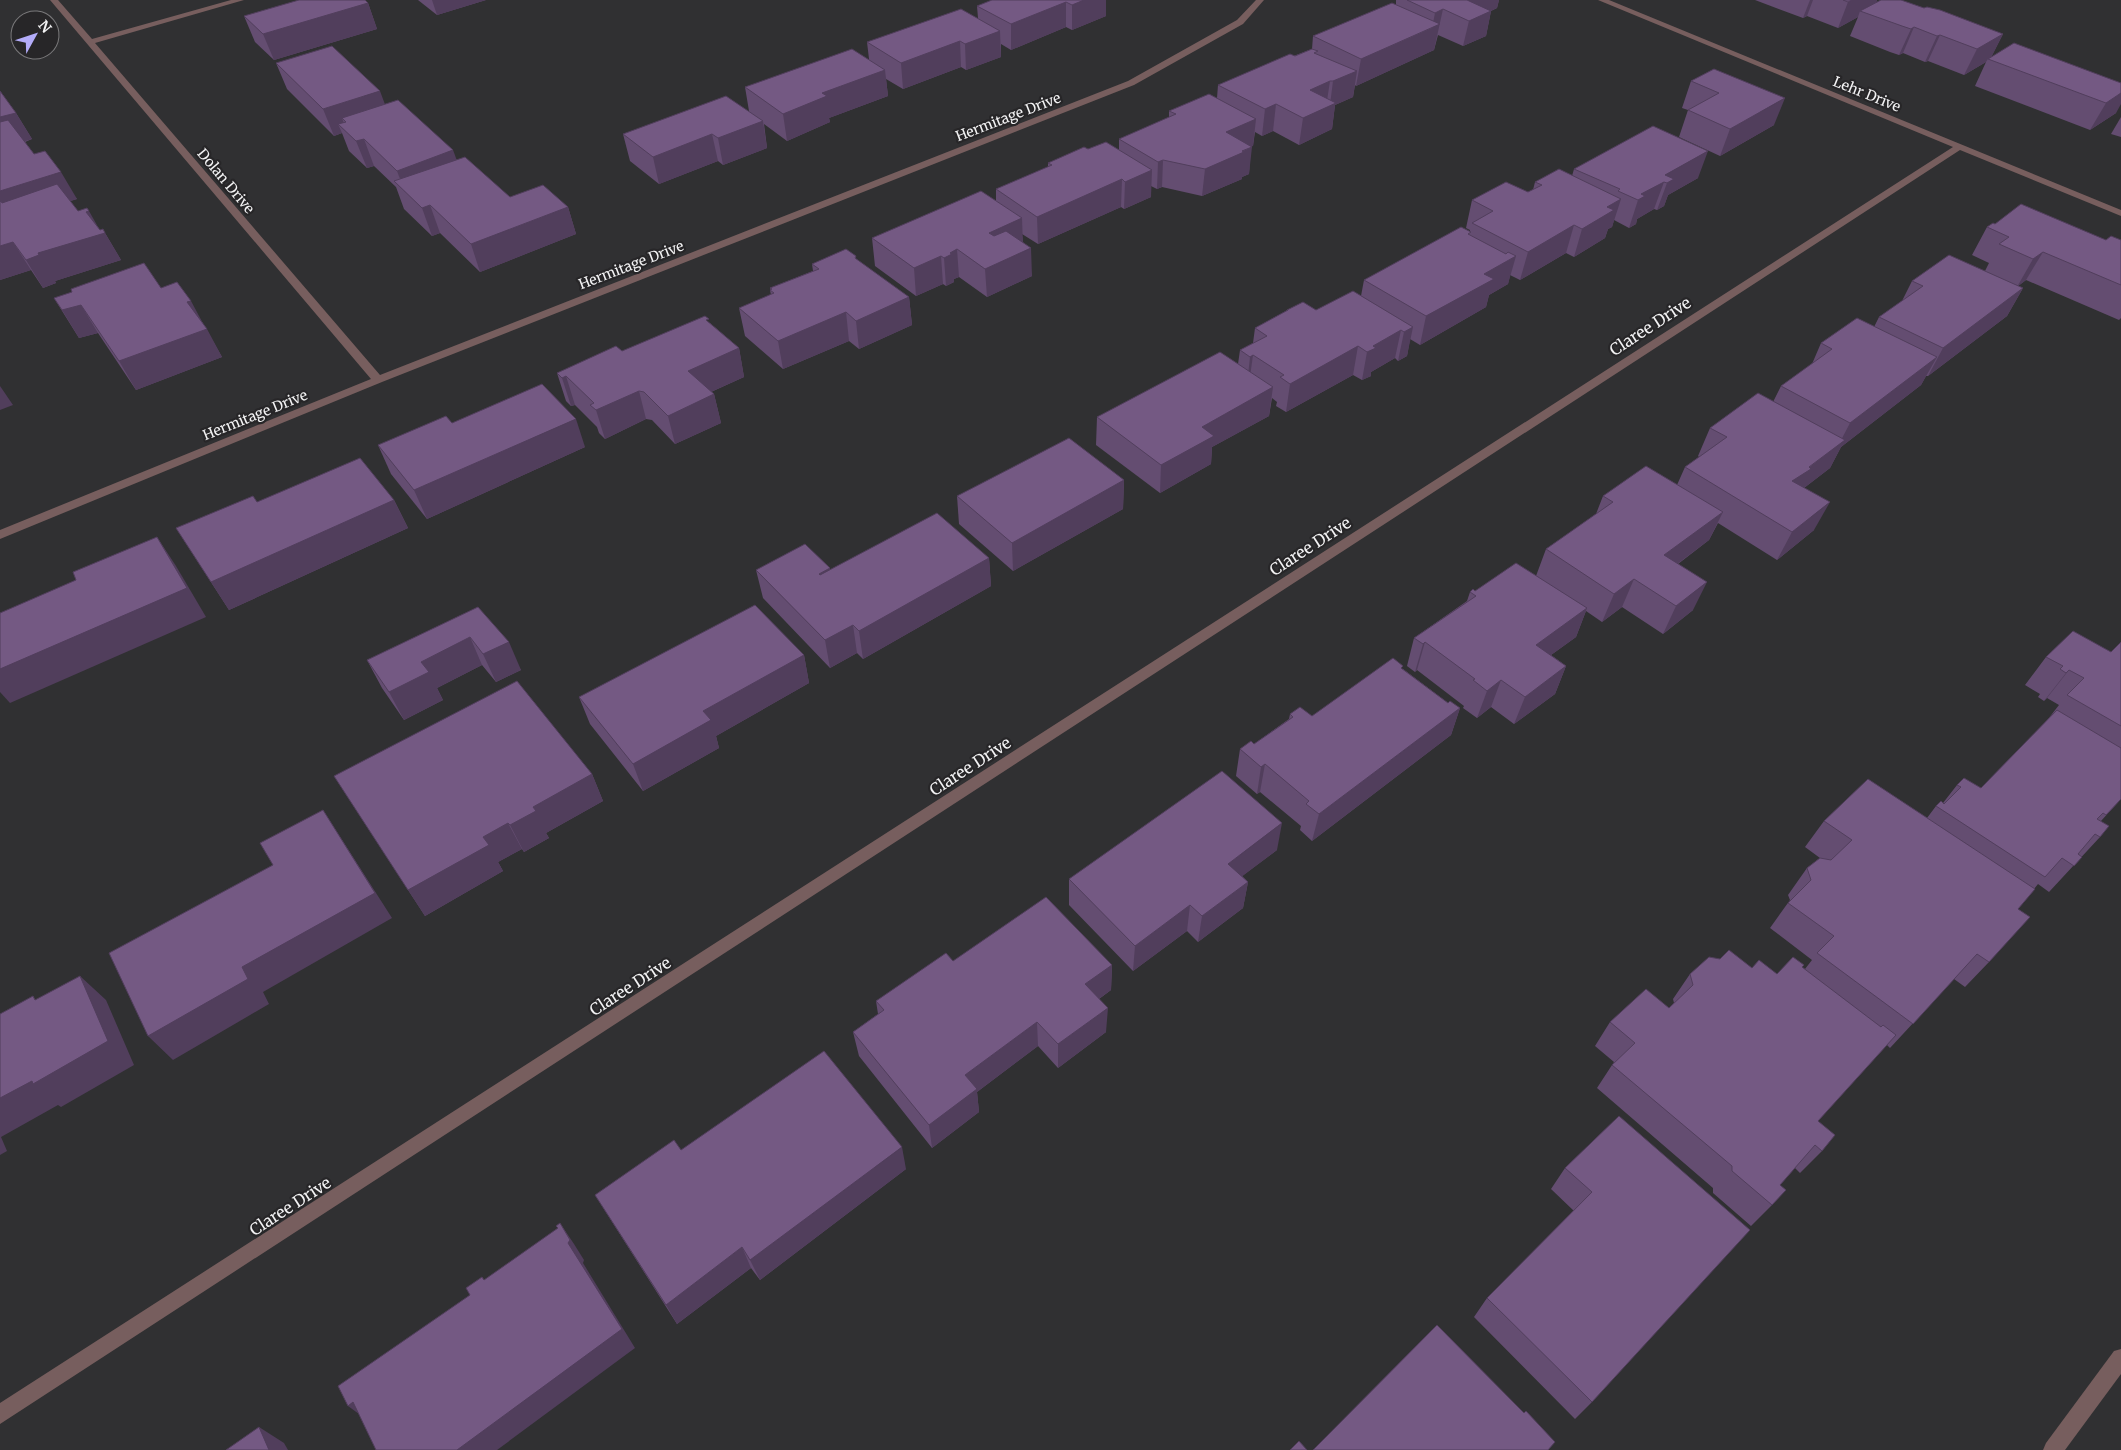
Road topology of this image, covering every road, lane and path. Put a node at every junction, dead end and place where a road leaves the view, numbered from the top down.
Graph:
1 (54, 0) edge
2 (240, 0) edge
3 (1260, 0) edge
4 (1602, 0) edge
5 (90, 42) junction
6 (1959, 147) junction
7 (2121, 213) edge
8 (378, 380) junction
9 (0, 536) edge
10 (2121, 1358) edge
11 (0, 1414) edge
12 (2052, 1450) edge

1 - 5 street, Dolan Drive
2 - 5 street
3 - 8 street, Hermitage Drive
4 - 6 street, Lehr Drive
5 - 8 street, Dolan Drive
6 - 7 street, Lehr Drive
6 - 11 street, Claree Drive
8 - 9 street, Hermitage Drive
10 - 12 street

